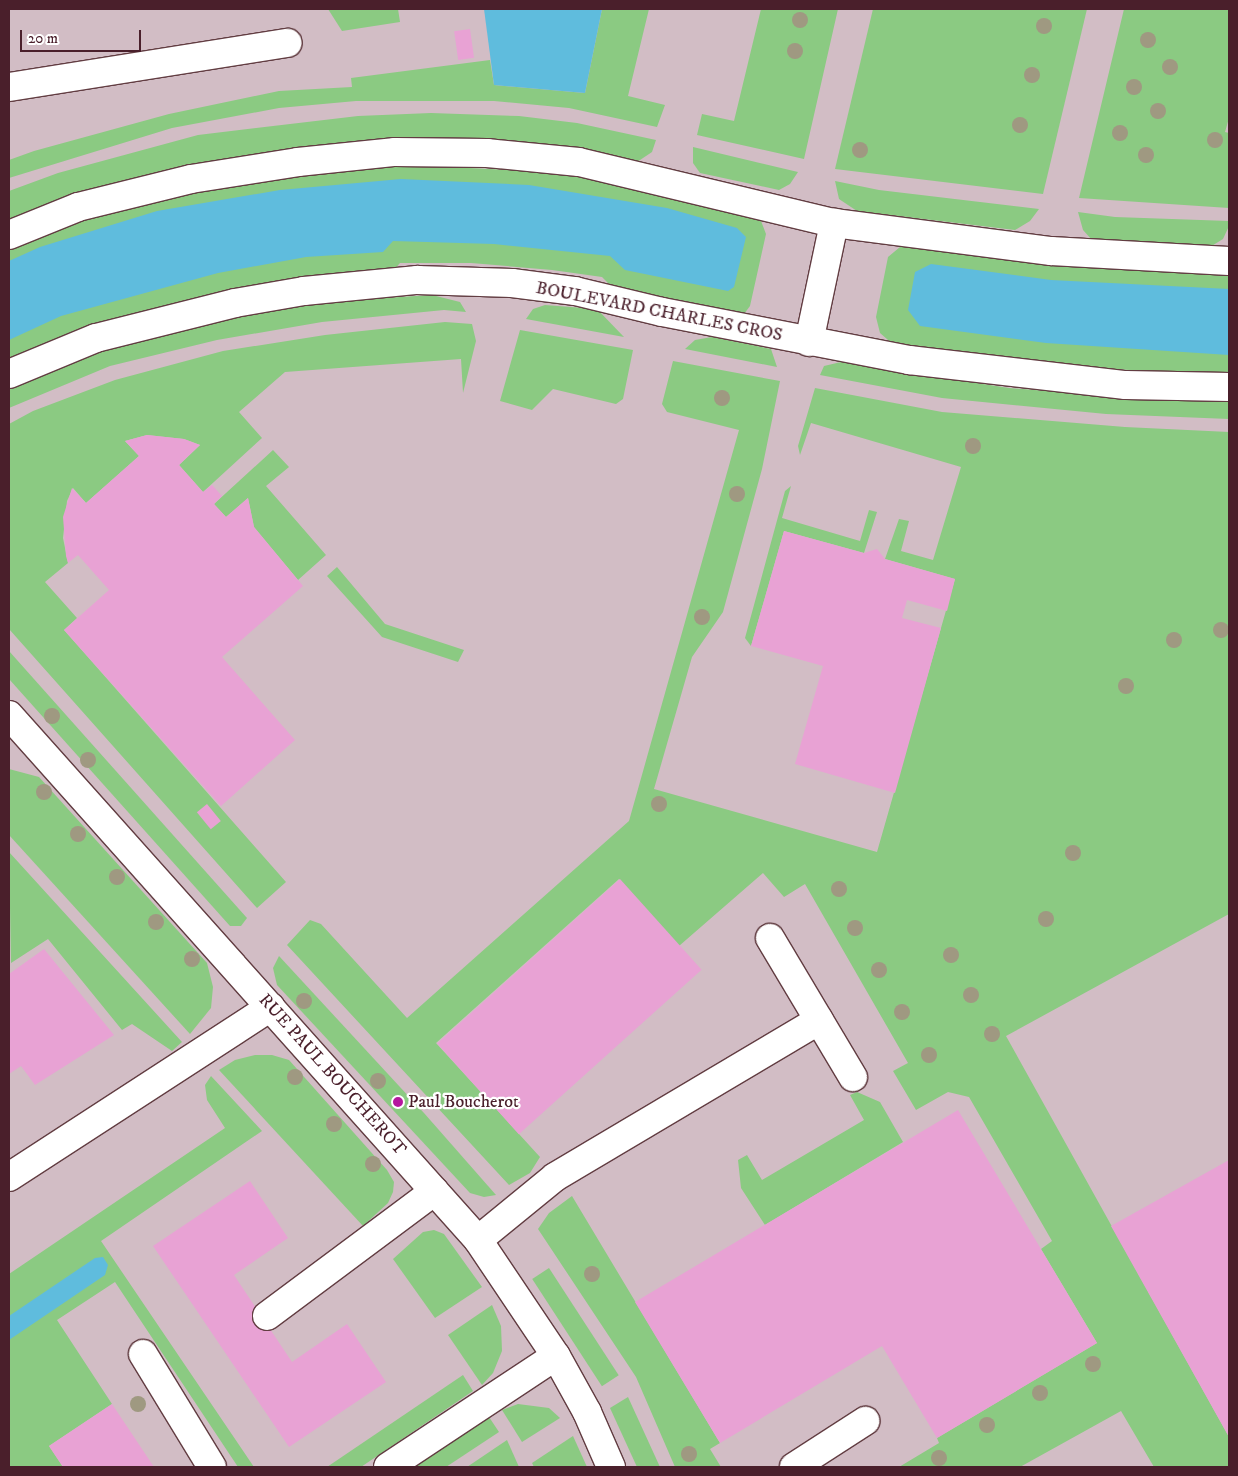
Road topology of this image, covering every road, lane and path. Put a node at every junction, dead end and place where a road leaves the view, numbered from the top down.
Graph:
1 (288, 43) dead end
2 (9, 87) edge
3 (834, 223) junction
4 (9, 235) edge
5 (1229, 261) edge
6 (809, 342) junction
7 (9, 374) edge
8 (1229, 387) edge
9 (9, 715) edge
10 (770, 938) dead end
11 (271, 1007) junction
12 (819, 1020) junction
13 (853, 1077) dead end
14 (9, 1177) edge
15 (435, 1191) junction
16 (478, 1240) junction
17 (267, 1316) dead end
18 (143, 1354) dead end
19 (556, 1356) junction
20 (865, 1421) dead end
21 (212, 1467) edge
22 (388, 1467) edge
23 (611, 1467) edge
24 (794, 1467) edge

1 - 2 street
3 - 4 street
3 - 5 street
3 - 6 street
6 - 7 street, BOULEVARD CHARLES CROS
6 - 8 street, BOULEVARD CHARLES CROS
9 - 11 street, RUE PAUL BOUCHEROT
10 - 12 street
11 - 14 street
11 - 15 street, RUE PAUL BOUCHEROT
12 - 13 street
12 - 16 street
15 - 16 street, RUE PAUL BOUCHEROT
15 - 17 street
16 - 19 street, RUE PAUL BOUCHEROT
18 - 21 street
19 - 22 street
19 - 23 street, RUE PAUL BOUCHEROT
20 - 24 street

